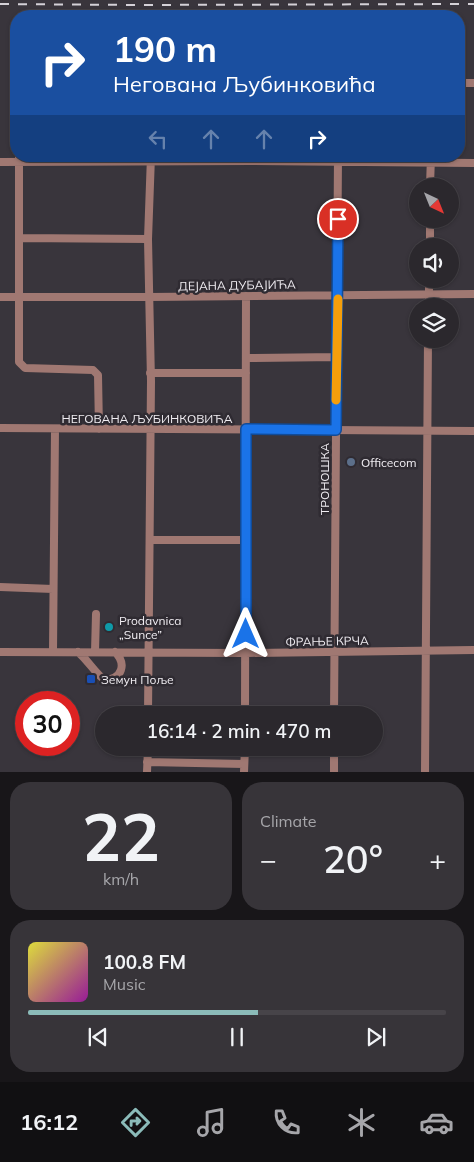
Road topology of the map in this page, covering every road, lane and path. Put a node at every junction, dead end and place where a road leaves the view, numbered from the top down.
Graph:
1 (19, 162) edge
2 (151, 162) edge
3 (338, 162) edge
4 (431, 162) edge
5 (430, 178) edge
6 (19, 238) junction
7 (148, 239) junction
8 (429, 288) edge
9 (474, 294) edge
10 (338, 295) junction
11 (429, 295) junction
12 (246, 296) junction
13 (0, 297) edge
14 (18, 297) junction
15 (149, 298) junction
16 (428, 348) edge
17 (337, 357) junction
18 (246, 358) junction
19 (150, 373) junction
20 (246, 373) junction
21 (0, 428) edge
22 (55, 429) junction
23 (99, 429) junction
24 (151, 429) junction
25 (246, 429) junction
26 (336, 430) junction
27 (427, 430) junction
28 (474, 430) edge
29 (150, 540) junction
30 (247, 540) junction
31 (0, 587) edge
32 (53, 589) junction
33 (96, 614) dead end
34 (474, 650) edge
35 (426, 651) junction
36 (0, 652) edge
37 (53, 652) junction
38 (78, 652) junction
39 (95, 652) junction
40 (115, 652) junction
41 (150, 652) junction
42 (334, 652) junction
43 (246, 653) junction
44 (148, 706) edge
45 (245, 706) edge
46 (334, 706) edge
47 (147, 756) edge
48 (334, 756) edge
49 (147, 762) junction
50 (244, 768) edge
51 (147, 772) edge
52 (334, 772) edge
53 (425, 772) edge

1 - 6 street
2 - 7 street
3 - 10 street, ТРОНОШКА
4 - 5 street
6 - 7 street
6 - 14 street
7 - 15 street
8 - 11 street
9 - 11 street, ДЕЈАНА ДУБАЈИЋА
10 - 11 street, ДЕЈАНА ДУБАЈИЋА
10 - 12 street, ДЕЈАНА ДУБАЈИЋА
10 - 17 street, ТРОНОШКА
12 - 15 street, ДЕЈАНА ДУБАЈИЋА
12 - 18 street
13 - 14 street, ДЕЈАНА ДУБАЈИЋА
14 - 15 street, ДЕЈАНА ДУБАЈИЋА
14 - 23 street
15 - 19 street
16 - 27 street
17 - 18 street
17 - 26 street, ТРОНОШКА
18 - 20 street
19 - 20 street
19 - 24 street
20 - 25 street
21 - 22 street, НЕГОВАНА ЉУБИНКОВИЋА
22 - 23 street, НЕГОВАНА ЉУБИНКОВИЋА
22 - 32 street
23 - 24 street, НЕГОВАНА ЉУБИНКОВИЋА
24 - 25 street, НЕГОВАНА ЉУБИНКОВИЋА
24 - 29 street
25 - 26 street, НЕГОВАНА ЉУБИНКОВИЋА
25 - 30 street
26 - 27 street, НЕГОВАНА ЉУБИНКОВИЋА
26 - 42 street, ТРОНОШКА
27 - 28 street, НЕГОВАНА ЉУБИНКОВИЋА
27 - 35 street
29 - 30 street
29 - 41 street
30 - 43 street
31 - 32 street
32 - 37 street
33 - 39 street
34 - 35 street, ФРАЊЕ КРЧА
35 - 42 street, ФРАЊЕ КРЧА
35 - 53 street
36 - 37 street, ФРАЊЕ КРЧА
37 - 38 street, ФРАЊЕ КРЧА
38 - 39 street, ФРАЊЕ КРЧА
38 - 40 street
39 - 40 street, ФРАЊЕ КРЧА
40 - 41 street, ФРАЊЕ КРЧА
41 - 43 street, ФРАЊЕ КРЧА
41 - 44 street
42 - 43 street, ФРАЊЕ КРЧА
42 - 46 street, ТРОНОШКА
43 - 45 street
47 - 49 street
48 - 52 street
49 - 50 street
49 - 51 street

